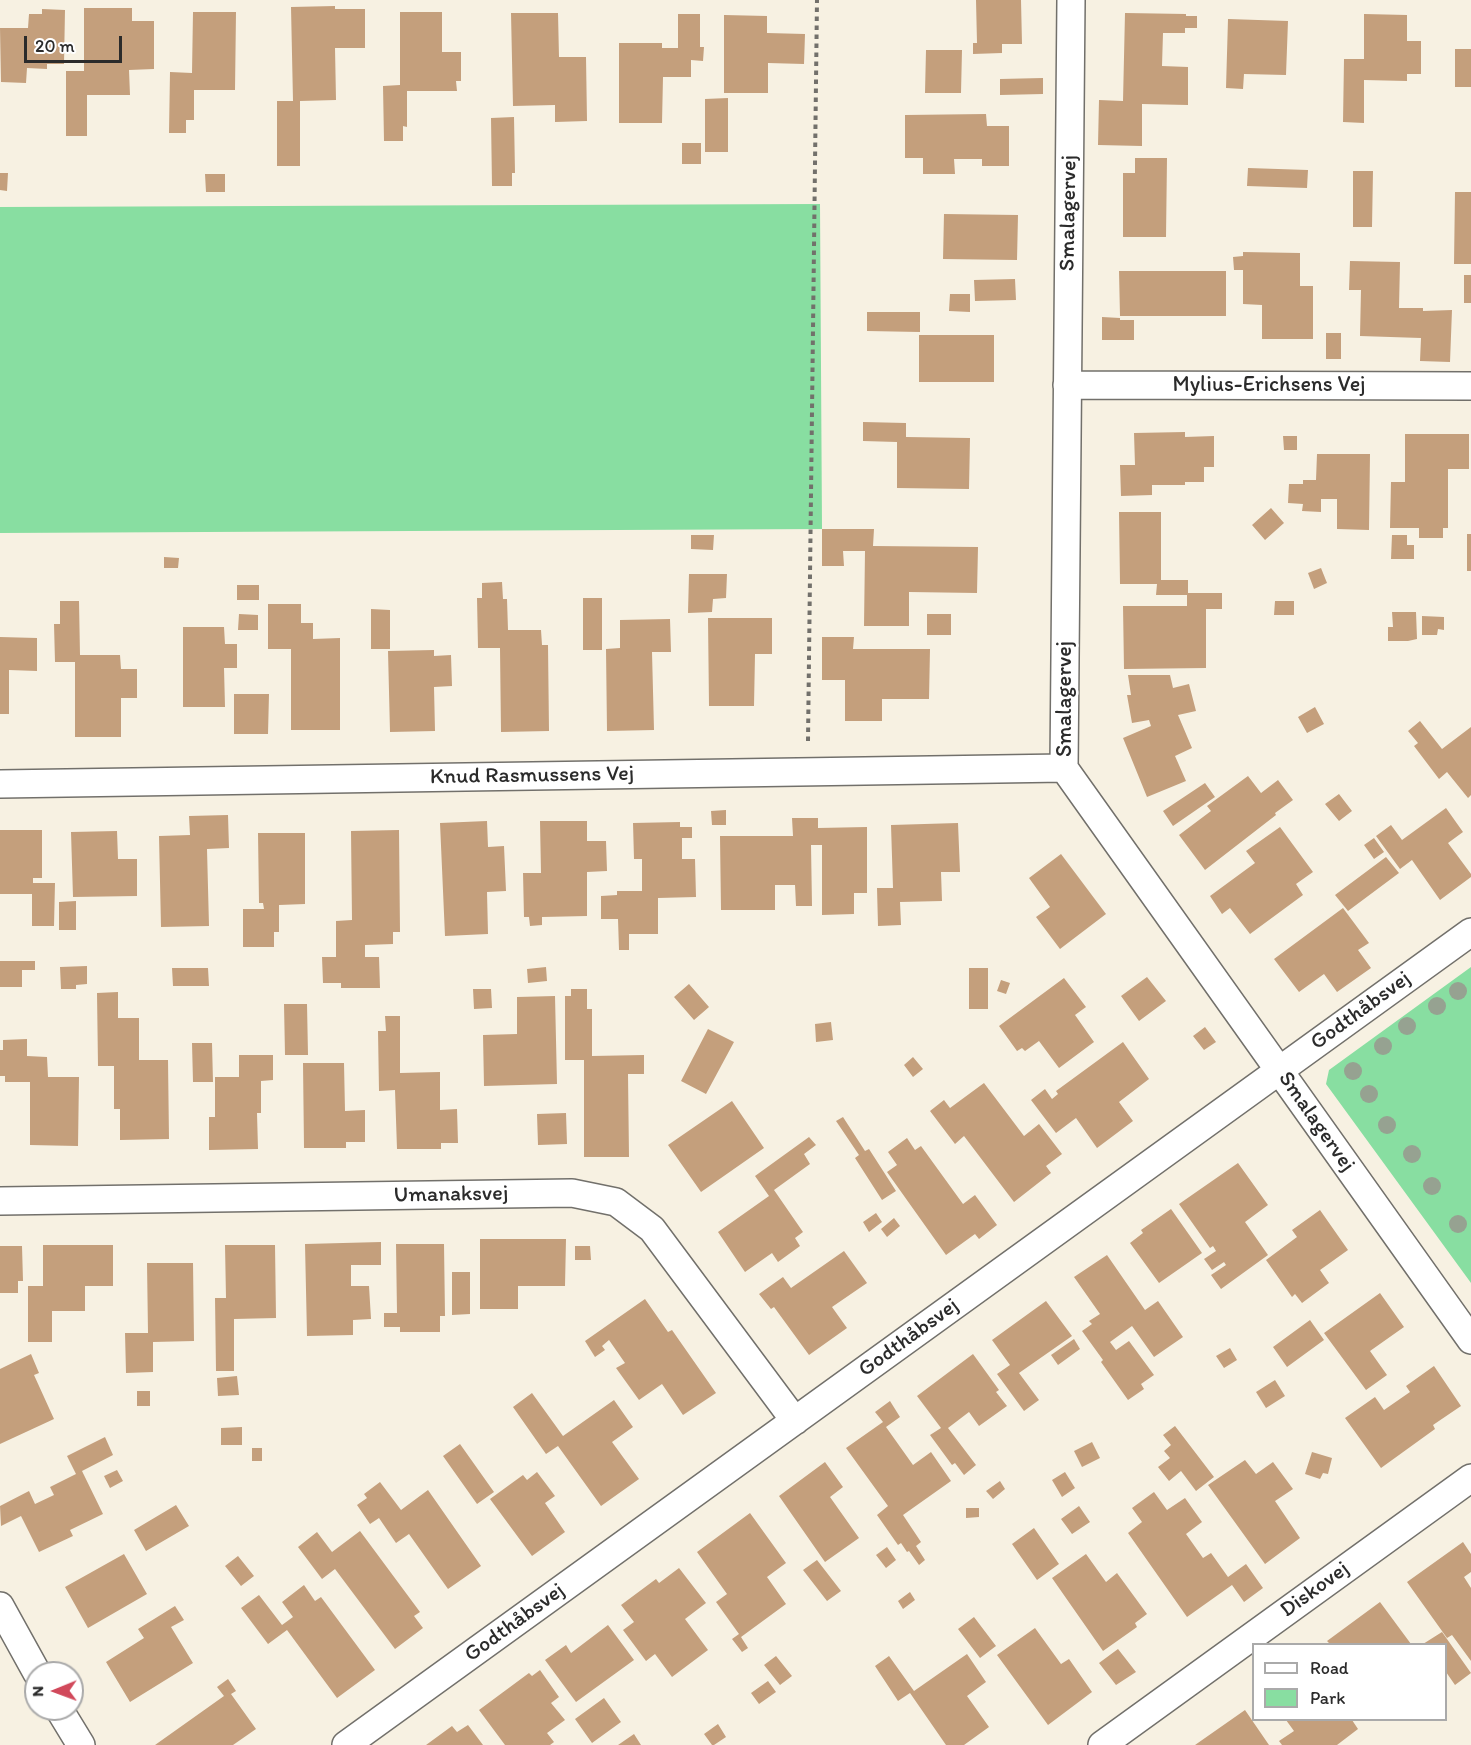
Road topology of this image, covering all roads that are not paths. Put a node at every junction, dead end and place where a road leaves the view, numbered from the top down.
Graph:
1 (1071, 0) edge
2 (1067, 385) junction
3 (1471, 386) edge
4 (1064, 768) junction
5 (0, 784) edge
6 (1471, 932) edge
7 (1279, 1070) junction
8 (0, 1201) edge
9 (1471, 1340) edge
10 (795, 1421) junction
11 (1471, 1478) edge
12 (0, 1606) edge
13 (31, 1661) edge
14 (66, 1721) edge
15 (81, 1745) edge
16 (346, 1745) edge
17 (1102, 1745) edge

1 - 2 street, Smalagervej
2 - 3 street, Mylius-Erichsens Vej
2 - 4 street, Smalagervej
4 - 5 street, Knud Rasmussens Vej
4 - 7 street, Smalagervej
6 - 7 street, Godthåbsvej
7 - 9 street, Smalagervej
7 - 10 street, Godthåbsvej
8 - 10 street, Umanaksvej
10 - 16 street, Godthåbsvej
11 - 17 street, Diskovej
12 - 13 street
14 - 15 street

